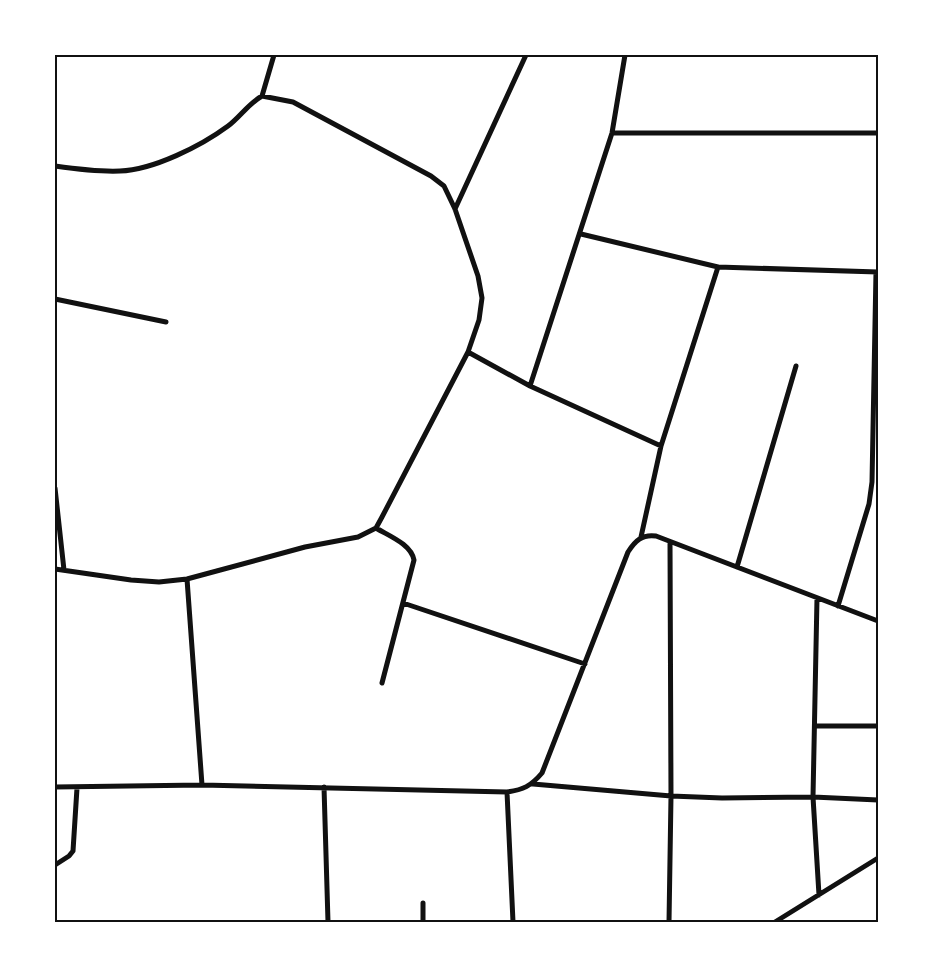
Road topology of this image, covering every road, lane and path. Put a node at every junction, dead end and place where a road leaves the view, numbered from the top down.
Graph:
1 (274, 55) edge
2 (526, 55) edge
3 (625, 55) edge
4 (262, 96) junction
5 (612, 133) junction
6 (878, 133) edge
7 (55, 166) edge
8 (455, 210) junction
9 (581, 234) junction
10 (718, 266) junction
11 (877, 272) edge
12 (55, 299) edge
13 (166, 322) dead end
14 (468, 352) junction
15 (796, 366) dead end
16 (530, 386) junction
17 (661, 446) junction
18 (55, 488) edge
19 (376, 528) junction
20 (641, 537) junction
21 (670, 542) junction
22 (737, 567) junction
23 (55, 569) edge
24 (64, 570) junction
25 (187, 579) junction
26 (817, 598) junction
27 (403, 603) junction
28 (838, 606) junction
29 (878, 621) edge
30 (584, 664) junction
31 (382, 683) dead end
32 (815, 726) junction
33 (878, 726) edge
34 (533, 784) junction
35 (202, 785) junction
36 (55, 787) edge
37 (324, 787) junction
38 (77, 788) junction
39 (506, 792) junction
40 (671, 796) junction
41 (812, 797) junction
42 (878, 800) edge
43 (878, 858) edge
44 (55, 865) edge
45 (819, 895) junction
46 (423, 903) dead end
47 (328, 922) edge
48 (423, 922) edge
49 (513, 922) edge
50 (669, 922) edge
51 (775, 922) edge

1 - 4 street
2 - 8 street
3 - 5 street
4 - 7 street
4 - 8 street
5 - 6 street
5 - 9 street
8 - 14 street
9 - 10 street
9 - 16 street
10 - 11 street
10 - 17 street
11 - 28 street
12 - 13 street
14 - 16 street
14 - 19 street
15 - 22 street
16 - 17 street
17 - 20 street
18 - 24 street
19 - 25 street
19 - 27 street
20 - 21 street
20 - 30 street
21 - 22 street
21 - 40 street
22 - 26 street
23 - 24 street
24 - 25 street
25 - 35 street
26 - 28 street
26 - 32 street
27 - 30 street
27 - 31 street
28 - 29 street
30 - 34 street
32 - 33 street
32 - 41 street
34 - 39 street
34 - 40 street
35 - 37 street
35 - 38 street
36 - 38 street
37 - 39 street
37 - 47 street
38 - 44 street
39 - 49 street
40 - 41 street
40 - 50 street
41 - 42 street
41 - 45 street
43 - 45 street
45 - 51 street
46 - 48 street

